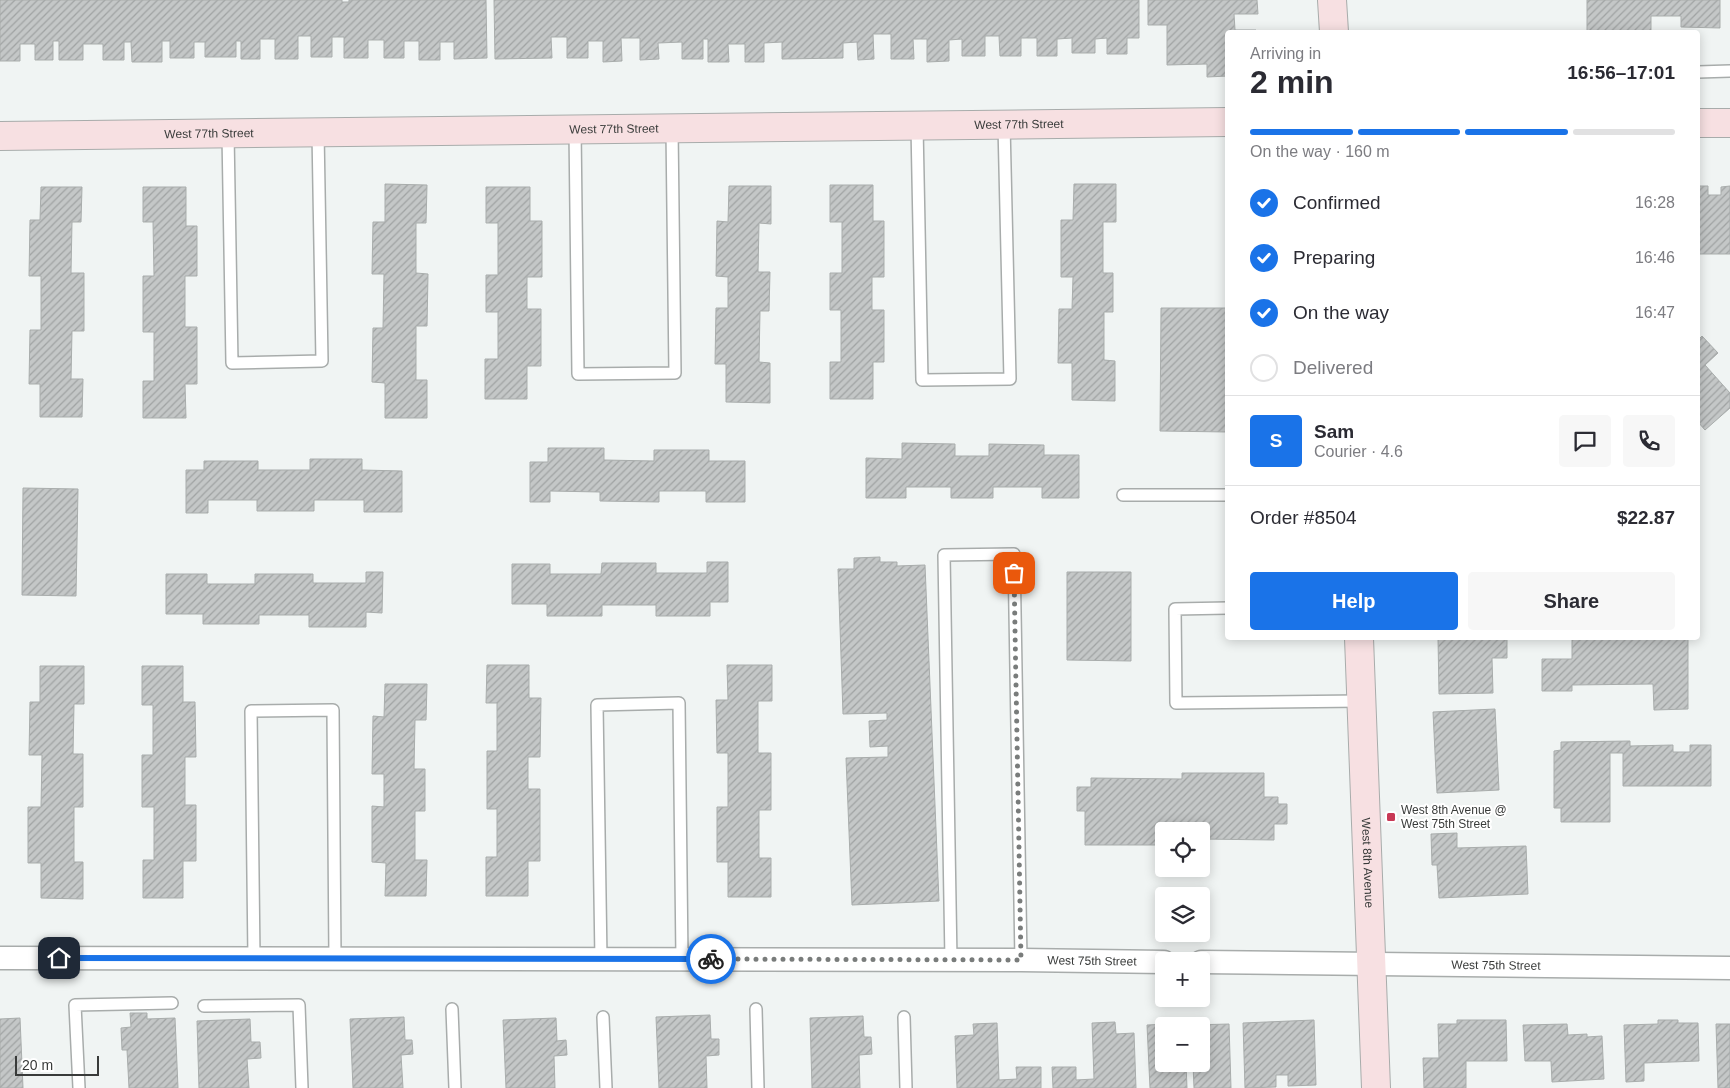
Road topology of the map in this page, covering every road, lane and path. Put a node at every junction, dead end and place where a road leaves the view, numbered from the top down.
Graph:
1 (1332, 0) edge
2 (1334, 30) edge
3 (1730, 71) edge
4 (1700, 72) edge
5 (1225, 122) edge
6 (1700, 123) edge
7 (1730, 123) edge
8 (1004, 125) junction
9 (917, 126) junction
10 (672, 128) junction
11 (575, 130) junction
12 (318, 132) junction
13 (228, 134) junction
14 (0, 136) edge
15 (1225, 494) edge
16 (1123, 495) dead end
17 (1225, 608) edge
18 (1359, 640) edge
19 (1361, 701) junction
20 (0, 958) edge
21 (254, 958) junction
22 (335, 958) junction
23 (600, 959) junction
24 (682, 959) junction
25 (951, 960) junction
26 (1021, 960) junction
27 (1155, 962) edge
28 (1210, 962) edge
29 (1371, 964) junction
30 (1730, 968) edge
31 (172, 1003) dead end
32 (204, 1006) dead end
33 (452, 1009) dead end
34 (756, 1009) dead end
35 (603, 1017) dead end
36 (904, 1017) dead end
37 (79, 1088) edge
38 (302, 1088) edge
39 (455, 1088) edge
40 (606, 1088) edge
41 (758, 1088) edge
42 (906, 1088) edge
43 (1376, 1088) edge

1 - 2 street
3 - 4 lane
5 - 8 street, West 77th Street
6 - 7 street
8 - 9 street, West 77th Street
8 - 9 lane
9 - 10 street, West 77th Street
10 - 11 street, West 77th Street
10 - 11 lane
11 - 12 street, West 77th Street
12 - 13 street, West 77th Street
12 - 13 lane
13 - 14 street, West 77th Street
15 - 16 lane
17 - 19 lane
18 - 19 street, West 8th Avenue
19 - 29 street, West 8th Avenue
20 - 21 street, West 75th Street
21 - 22 street, West 75th Street
21 - 22 lane
22 - 23 street, West 75th Street
23 - 24 street, West 75th Street
23 - 24 lane
24 - 25 street, West 75th Street
25 - 26 street, West 75th Street
25 - 26 lane
26 - 27 street, West 75th Street
28 - 29 street, West 75th Street
29 - 30 street, West 75th Street
29 - 43 street, West 8th Avenue
31 - 37 lane
32 - 38 lane
33 - 39 lane
34 - 41 lane
35 - 40 lane
36 - 42 lane

